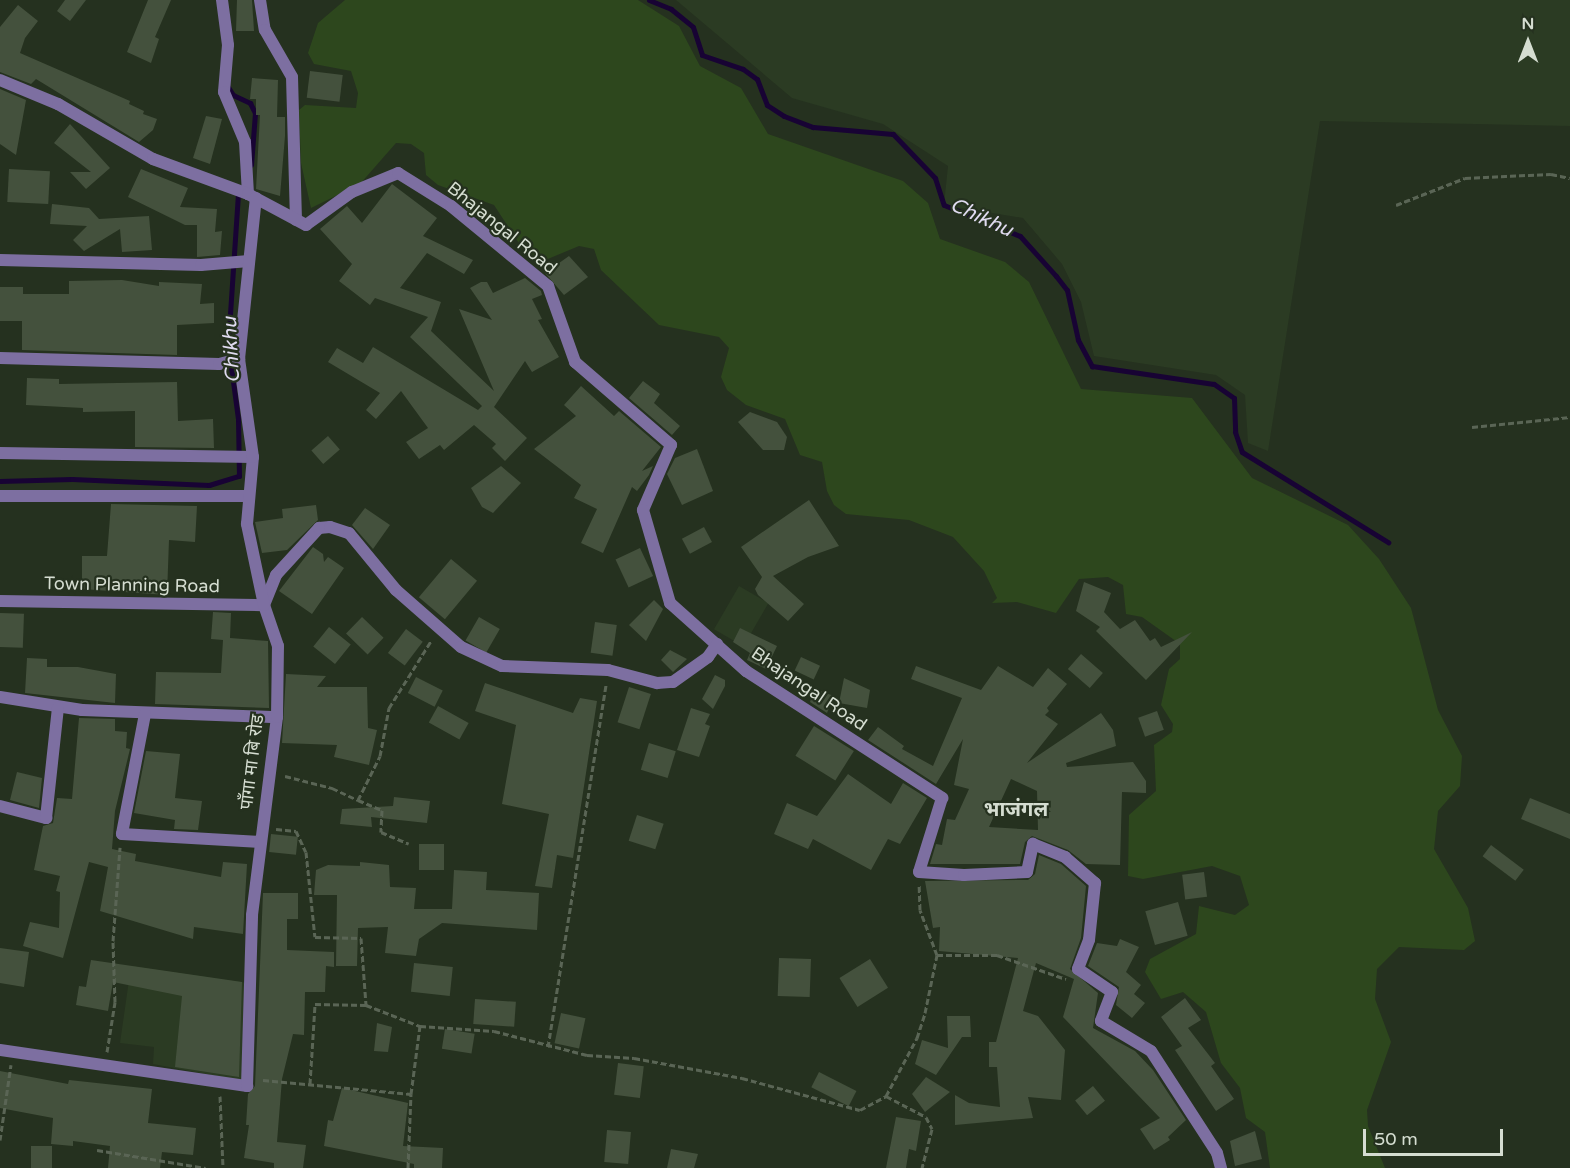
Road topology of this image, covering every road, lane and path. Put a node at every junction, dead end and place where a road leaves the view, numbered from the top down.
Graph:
1 (222, 0) edge
2 (260, 0) edge
3 (0, 81) edge
4 (1570, 178) edge
5 (252, 196) junction
6 (1396, 205) dead end
7 (296, 220) junction
8 (0, 260) edge
9 (249, 261) junction
10 (0, 358) edge
11 (239, 359) junction
12 (1570, 417) edge
13 (1472, 427) dead end
14 (0, 453) edge
15 (253, 457) junction
16 (0, 496) edge
17 (246, 496) junction
18 (0, 601) edge
19 (264, 605) junction
20 (439, 629) junction
21 (717, 644) junction
22 (608, 670) junction
23 (0, 697) edge
24 (58, 708) junction
25 (145, 714) junction
26 (277, 717) junction
27 (268, 772) junction
28 (358, 800) junction
29 (0, 806) edge
30 (296, 831) dead end
31 (122, 834) junction
32 (260, 842) junction
33 (409, 843) dead end
34 (919, 872) junction
35 (937, 956) junction
36 (1084, 973) junction
37 (366, 1005) junction
38 (420, 1026) junction
39 (548, 1047) junction
40 (6, 1051) edge
41 (105, 1066) junction
42 (220, 1083) junction
43 (310, 1084) junction
44 (247, 1086) junction
45 (411, 1094) junction
46 (886, 1095) junction
47 (0, 1140) edge
48 (97, 1150) dead end
49 (206, 1168) edge
50 (223, 1168) edge
51 (408, 1168) edge
52 (922, 1168) edge
53 (1221, 1168) edge

1 - 5 street, पाँगा मा बि रोड
2 - 7 street
3 - 5 street
4 - 6 path
5 - 7 street
5 - 9 street, पाँगा मा बि रोड
7 - 21 street, Bhajangal Road
8 - 9 street
9 - 11 street, पाँगा मा बि रोड
10 - 11 street
11 - 15 street, पाँगा मा बि रोड
12 - 13 path
14 - 15 street
15 - 17 street, पाँगा मा बि रोड
16 - 17 street
17 - 19 street, पाँगा मा बि रोड
18 - 19 street, Town Planning Road
19 - 20 street
19 - 26 street, पाँगा मा बि रोड
20 - 22 street
20 - 28 path
21 - 22 street
21 - 34 street, Bhajangal Road
22 - 39 path
23 - 24 street
24 - 25 street
24 - 29 street
25 - 26 street
25 - 31 street
26 - 27 street, पाँगा मा बि रोड
27 - 28 path
27 - 32 street, पाँगा मा बि रोड
28 - 33 path
30 - 37 path
31 - 32 street
31 - 41 path
32 - 44 street, पाँगा मा बि रोड
34 - 35 path
34 - 36 street
35 - 36 path
35 - 46 path
36 - 53 street
37 - 38 path
37 - 43 path
38 - 39 path
38 - 45 path
39 - 46 path
40 - 41 street
40 - 47 path
41 - 42 street
42 - 44 street
42 - 50 path
43 - 44 path
43 - 45 path
45 - 51 path
46 - 52 path
48 - 49 path

